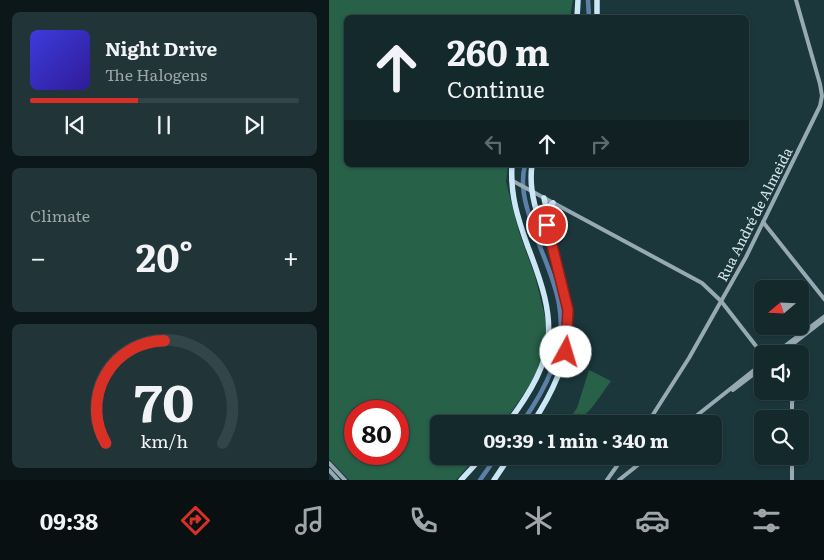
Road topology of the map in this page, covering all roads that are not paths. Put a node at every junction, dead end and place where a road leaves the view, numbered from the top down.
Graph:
1 (578, 0) edge
2 (597, 0) edge
3 (796, 0) edge
4 (577, 15) edge
5 (597, 15) edge
6 (512, 167) edge
7 (532, 167) edge
8 (513, 181) junction
9 (529, 190) junction
10 (545, 198) junction
11 (553, 203) junction
12 (547, 207) junction
13 (763, 222) junction
14 (553, 255) junction
15 (824, 300) edge
16 (721, 301) junction
17 (824, 317) edge
18 (755, 345) edge
19 (786, 345) edge
20 (791, 345) edge
21 (754, 370) edge
22 (754, 374) edge
23 (514, 415) edge
24 (538, 415) edge
25 (653, 415) edge
26 (697, 415) edge
27 (702, 415) edge
28 (329, 463) edge
29 (475, 465) edge
30 (504, 465) edge
31 (619, 465) edge
32 (636, 465) edge
33 (792, 465) edge
34 (329, 470) edge
35 (609, 479) edge
36 (338, 480) edge
37 (345, 480) edge
38 (461, 480) edge
39 (494, 480) edge
40 (617, 480) edge
41 (792, 480) edge

1 - 4 highway
2 - 5 highway
3 - 13 main road, Rua André de Almeida
6 - 8 highway
7 - 9 highway
8 - 9 main road
8 - 23 highway
9 - 10 main road
9 - 14 highway
10 - 11 main road
10 - 12 highway
11 - 12 highway
11 - 16 main road
12 - 14 highway
13 - 15 main road
13 - 16 main road, Rua André de Almeida
14 - 24 highway
16 - 18 main road
16 - 25 main road, Rua André de Almeida
17 - 19 main road
17 - 20 main road
21 - 26 main road
22 - 27 main road
28 - 37 main road
29 - 38 highway
30 - 39 highway
31 - 35 main road
32 - 40 main road
33 - 41 main road
34 - 36 main road

